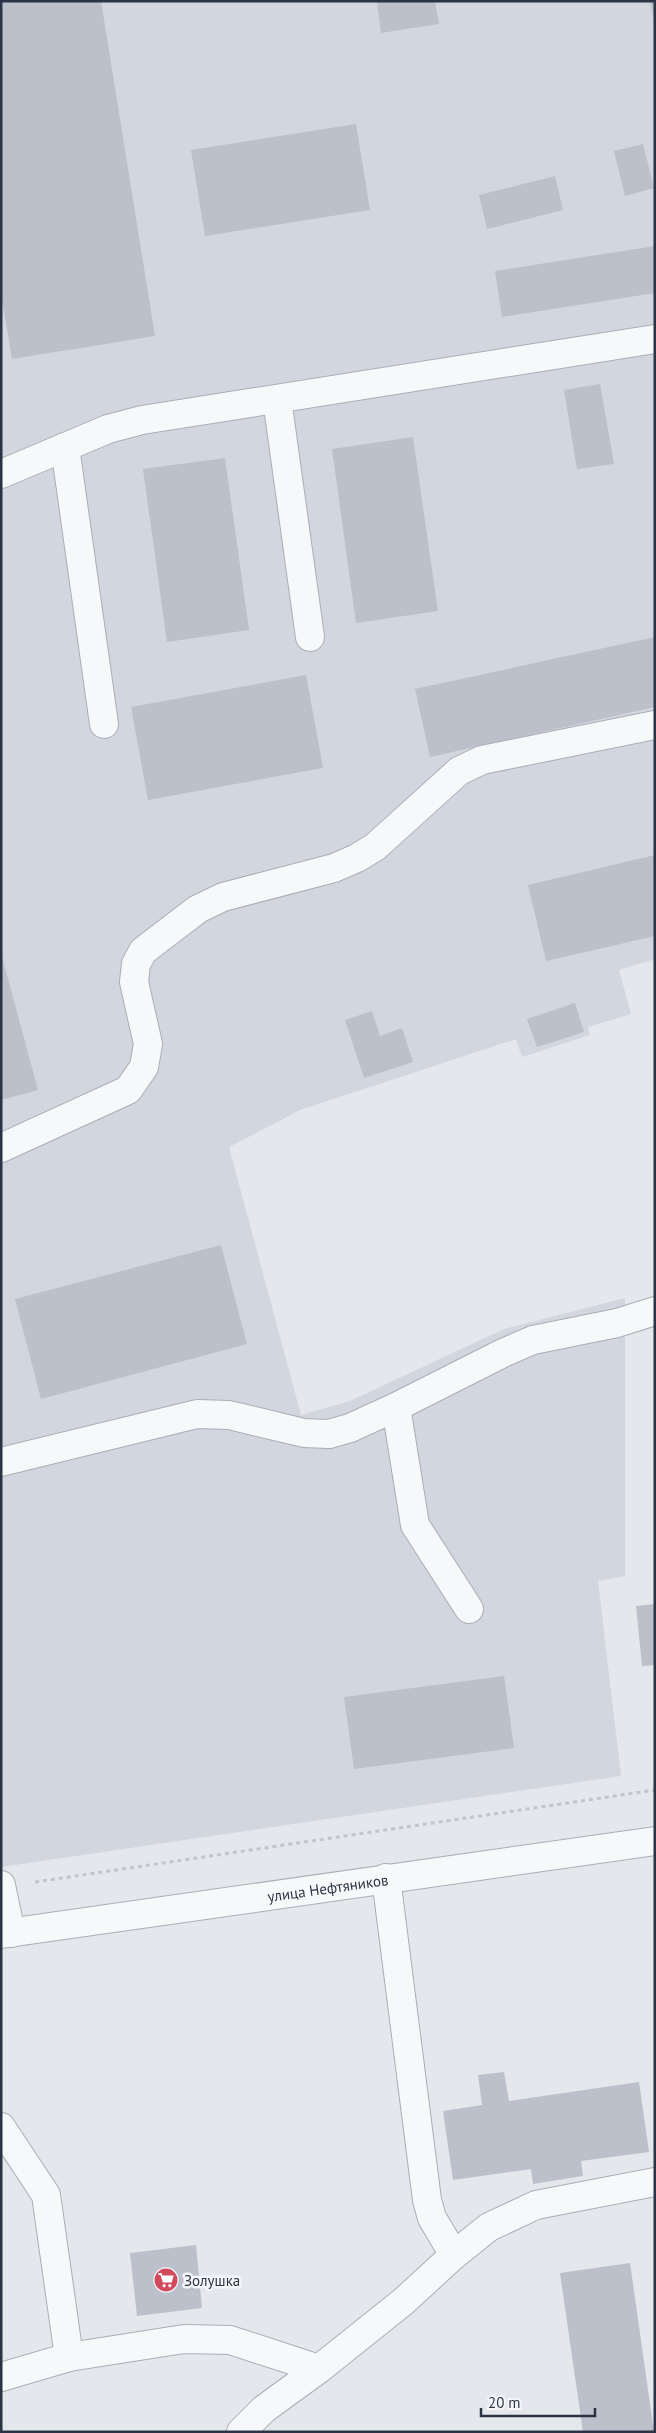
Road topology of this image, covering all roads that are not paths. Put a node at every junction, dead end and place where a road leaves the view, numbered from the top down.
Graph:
1 (655, 339) edge
2 (277, 399) junction
3 (65, 447) junction
4 (1, 474) edge
5 (310, 637) dead end
6 (104, 724) dead end
7 (655, 724) edge
8 (1, 1148) edge
9 (655, 1311) edge
10 (396, 1407) junction
11 (1, 1462) edge
12 (469, 1609) dead end
13 (655, 1841) edge
14 (386, 1878) junction
15 (2, 1886) edge
16 (6, 1934) edge
17 (1, 2127) edge
18 (655, 2182) edge
19 (454, 2255) junction
20 (69, 2357) junction
21 (319, 2369) junction
22 (1, 2377) edge
23 (241, 2432) edge

1 - 2 street
2 - 3 street
2 - 5 street
3 - 4 street
3 - 6 street
7 - 8 street
9 - 10 street
10 - 11 street
10 - 12 street
13 - 14 street, улица Нефтяников
14 - 16 street, улица Нефтяников
14 - 19 street
15 - 16 street
17 - 20 street
18 - 19 street
19 - 21 street
20 - 21 street
20 - 22 street
21 - 23 street

